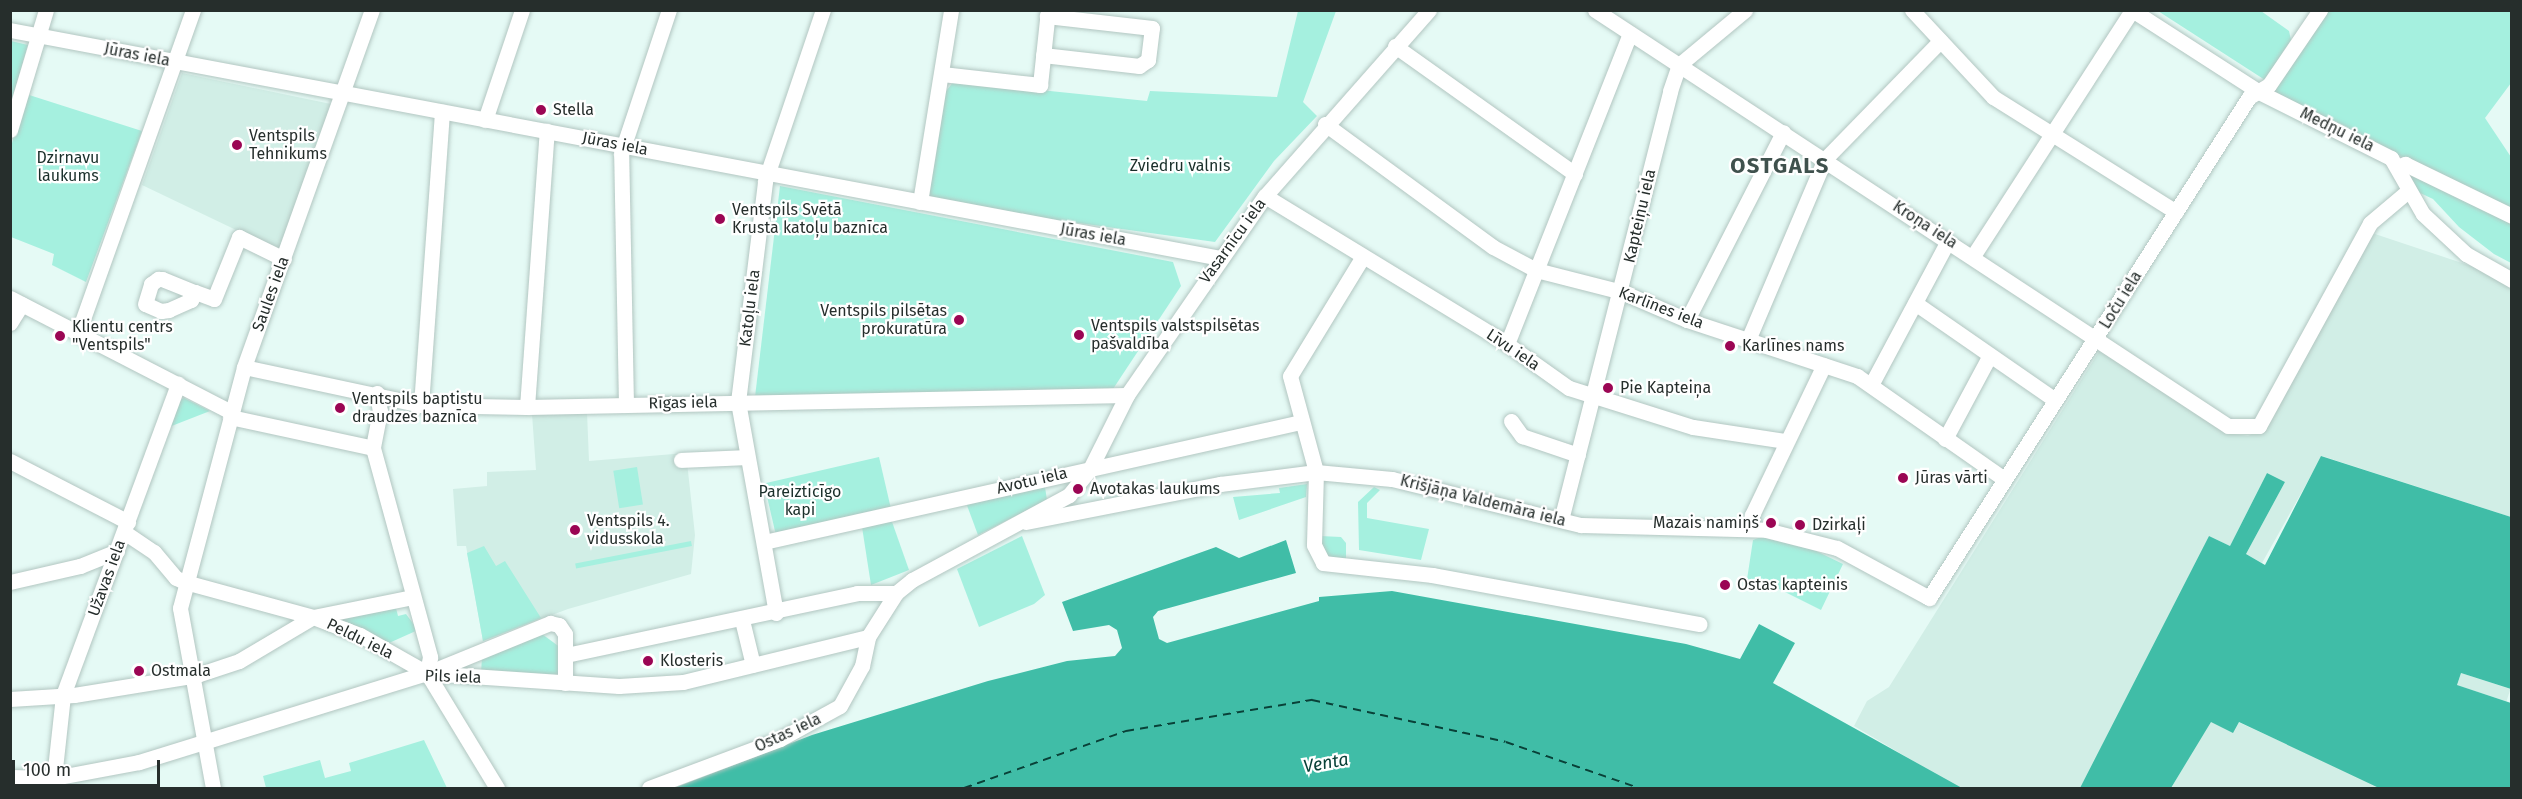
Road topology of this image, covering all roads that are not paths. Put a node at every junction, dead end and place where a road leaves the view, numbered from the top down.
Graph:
1 (46, 10) edge
2 (193, 10) edge
3 (372, 10) edge
4 (522, 10) edge
5 (669, 10) edge
6 (823, 10) edge
7 (951, 10) edge
8 (959, 10) edge
9 (1429, 10) edge
10 (1595, 10) edge
11 (1745, 10) edge
12 (1912, 10) edge
13 (2132, 10) edge
14 (2320, 10) edge
15 (1047, 14) edge
16 (10, 30) edge
17 (1630, 33) junction
18 (39, 36) junction
19 (1940, 41) junction
20 (1395, 46) junction
21 (1043, 55) junction
22 (176, 62) junction
23 (1679, 65) junction
24 (942, 74) junction
25 (2259, 92) junction
26 (343, 93) junction
27 (442, 112) junction
28 (485, 120) junction
29 (1325, 124) junction
30 (10, 130) edge
31 (546, 131) junction
32 (1782, 132) junction
33 (2053, 135) junction
34 (624, 146) junction
35 (1826, 159) junction
36 (2397, 167) junction
37 (767, 172) junction
38 (1575, 174) junction
39 (2408, 191) junction
40 (1265, 196) junction
41 (920, 202) junction
42 (2176, 212) junction
43 (2511, 216) edge
44 (1948, 241) junction
45 (1973, 256) junction
46 (1220, 258) junction
47 (1362, 258) junction
48 (284, 259) junction
49 (1536, 270) junction
50 (2511, 280) edge
51 (195, 292) dead end
52 (1622, 292) junction
53 (16, 301) edge
54 (1915, 303) junction
55 (1687, 320) junction
56 (10, 322) edge
57 (78, 333) junction
58 (2097, 337) junction
59 (1748, 340) junction
60 (1507, 344) junction
61 (1990, 354) junction
62 (1824, 365) junction
63 (244, 367) junction
64 (178, 384) junction
65 (1871, 385) junction
66 (376, 393) junction
67 (1127, 395) junction
68 (1593, 398) junction
69 (2055, 400) junction
70 (738, 402) junction
71 (415, 404) junction
72 (626, 405) junction
73 (527, 407) junction
74 (380, 411) junction
75 (231, 414) junction
76 (1511, 421) dead end
77 (1301, 422) junction
78 (1945, 439) junction
79 (1786, 441) junction
80 (373, 448) junction
81 (1578, 455) junction
82 (746, 457) junction
83 (681, 460) dead end
84 (10, 461) edge
85 (1316, 472) junction
86 (1086, 475) junction
87 (2004, 479) junction
88 (1093, 509) junction
89 (1561, 520) junction
90 (1026, 522) junction
91 (126, 527) junction
92 (1751, 528) junction
93 (764, 542) junction
94 (117, 551) junction
95 (10, 582) edge
96 (185, 582) junction
97 (896, 593) junction
98 (412, 597) junction
99 (1929, 597) joint
100 (776, 613) junction
101 (313, 617) junction
102 (742, 620) junction
103 (1700, 624) dead end
104 (868, 637) junction
105 (566, 655) junction
106 (753, 665) junction
107 (427, 673) junction
108 (192, 675) junction
109 (565, 683) junction
110 (63, 695) junction
111 (10, 699) edge
112 (203, 742) junction
113 (10, 777) edge
114 (55, 783) edge
115 (213, 789) edge
116 (497, 789) edge
117 (649, 789) edge

1 - 18 street
2 - 22 street
3 - 26 street, Saules iela
4 - 28 street
5 - 34 street
6 - 37 street, Katoļu iela
7 - 24 street
8 - 24 street
9 - 20 street, Vasarnīcu iela
10 - 17 street, Kroņa iela
11 - 23 street
12 - 19 street
13 - 25 street, Medņu iela
13 - 33 street
14 - 25 street, Loču iela
15 - 21 street
15 - 21 street
16 - 18 street, Jūras iela
17 - 23 street, Kroņa iela
17 - 38 street
18 - 22 street, Jūras iela
18 - 30 street
19 - 33 street
19 - 35 street
20 - 29 street, Vasarnīcu iela
20 - 38 street
21 - 24 street
22 - 26 street, Jūras iela
22 - 57 street
23 - 32 street, Kroņa iela
23 - 52 street, Kapteiņu iela
24 - 41 street
25 - 36 street, Medņu iela
25 - 42 street, Loču iela
26 - 27 street, Jūras iela
26 - 48 street, Saules iela
27 - 28 street, Jūras iela
27 - 71 street
28 - 31 street, Jūras iela
29 - 40 street, Vasarnīcu iela
29 - 49 street, Karlīnes iela
31 - 34 street, Jūras iela
31 - 73 street
32 - 35 street, Kroņa iela
32 - 55 street
33 - 42 street
33 - 45 street
34 - 37 street, Jūras iela
34 - 72 street
35 - 44 street, Kroņa iela
35 - 59 street
36 - 39 street, Medņu iela
36 - 43 street
37 - 41 street, Jūras iela
37 - 70 street, Katoļu iela
38 - 49 street
39 - 50 street, Medņu iela
39 - 58 street, Kroņa iela
40 - 46 street, Vasarnīcu iela
40 - 47 street, Līvu iela
41 - 46 street, Jūras iela
42 - 58 street, Loču iela
44 - 45 street, Kroņa iela
44 - 54 street
45 - 58 street, Kroņa iela
46 - 67 street, Vasarnīcu iela
47 - 60 street, Līvu iela
47 - 77 street
48 - 51 street
48 - 63 street, Saules iela
49 - 52 street, Karlīnes iela
49 - 60 street
52 - 55 street, Karlīnes iela
52 - 68 street, Kapteiņu iela
53 - 56 street
53 - 57 street
54 - 61 street
54 - 65 street
55 - 59 street, Karlīnes iela
57 - 64 street
58 - 69 street, Loču iela
59 - 62 street, Karlīnes iela
60 - 68 street, Līvu iela
61 - 69 street
61 - 78 street
62 - 65 street, Karlīnes iela
62 - 79 street
63 - 66 street, Rīgas iela
63 - 75 street, Saules iela
64 - 75 street
64 - 91 street, Užavas iela
65 - 78 street, Karlīnes iela
66 - 71 street, Rīgas iela
66 - 74 street
67 - 70 street, Rīgas iela
67 - 86 street, Vasarnīcu iela
68 - 79 street, Līvu iela
68 - 81 street, Kapteiņu iela
69 - 87 street, Loču iela
70 - 72 street, Rīgas iela
70 - 82 street, Katoļu iela
71 - 73 street, Rīgas iela
71 - 74 street
72 - 73 street, Rīgas iela
74 - 80 street
75 - 80 street
75 - 96 street, Saules iela
76 - 81 street
77 - 85 street
77 - 86 street, Avotu iela
78 - 87 street, Karlīnes iela
79 - 92 street
80 - 98 street
81 - 89 street, Kapteiņu iela
82 - 83 street
82 - 93 street, Katoļu iela
84 - 91 street
85 - 88 street, Krišjāņa Valdemāra iela
85 - 89 street, Krišjāņa Valdemāra iela
85 - 103 street
86 - 88 street
86 - 90 street, Vasarnīcu iela
86 - 93 street, Avotu iela
87 - 99 street, Loču iela
88 - 90 street, Krišjāņa Valdemāra iela
89 - 92 street, Krišjāņa Valdemāra iela
90 - 97 street
91 - 94 street, Užavas iela
91 - 96 street
92 - 99 street, Krišjāņa Valdemāra iela
93 - 100 street, Katoļu iela
94 - 95 street
94 - 110 street, Užavas iela
96 - 101 street
96 - 108 street, Saules iela
97 - 100 street
97 - 104 street, Ostas iela
98 - 101 street
98 - 107 street
100 - 102 street
101 - 107 street, Peldu iela
101 - 108 street, Peldu iela
102 - 105 street
102 - 106 street
104 - 106 street, Pils iela
104 - 117 street, Ostas iela
105 - 107 street
105 - 109 street
106 - 109 street, Pils iela
107 - 109 street, Pils iela
107 - 112 street, Pils iela
107 - 116 street, Peldu iela
108 - 110 street, Peldu iela
108 - 112 street, Saules iela
110 - 111 street, Peldu iela
110 - 114 street, Užavas iela
112 - 114 street, Pils iela
112 - 115 street, Saules iela
113 - 114 street, Pils iela

